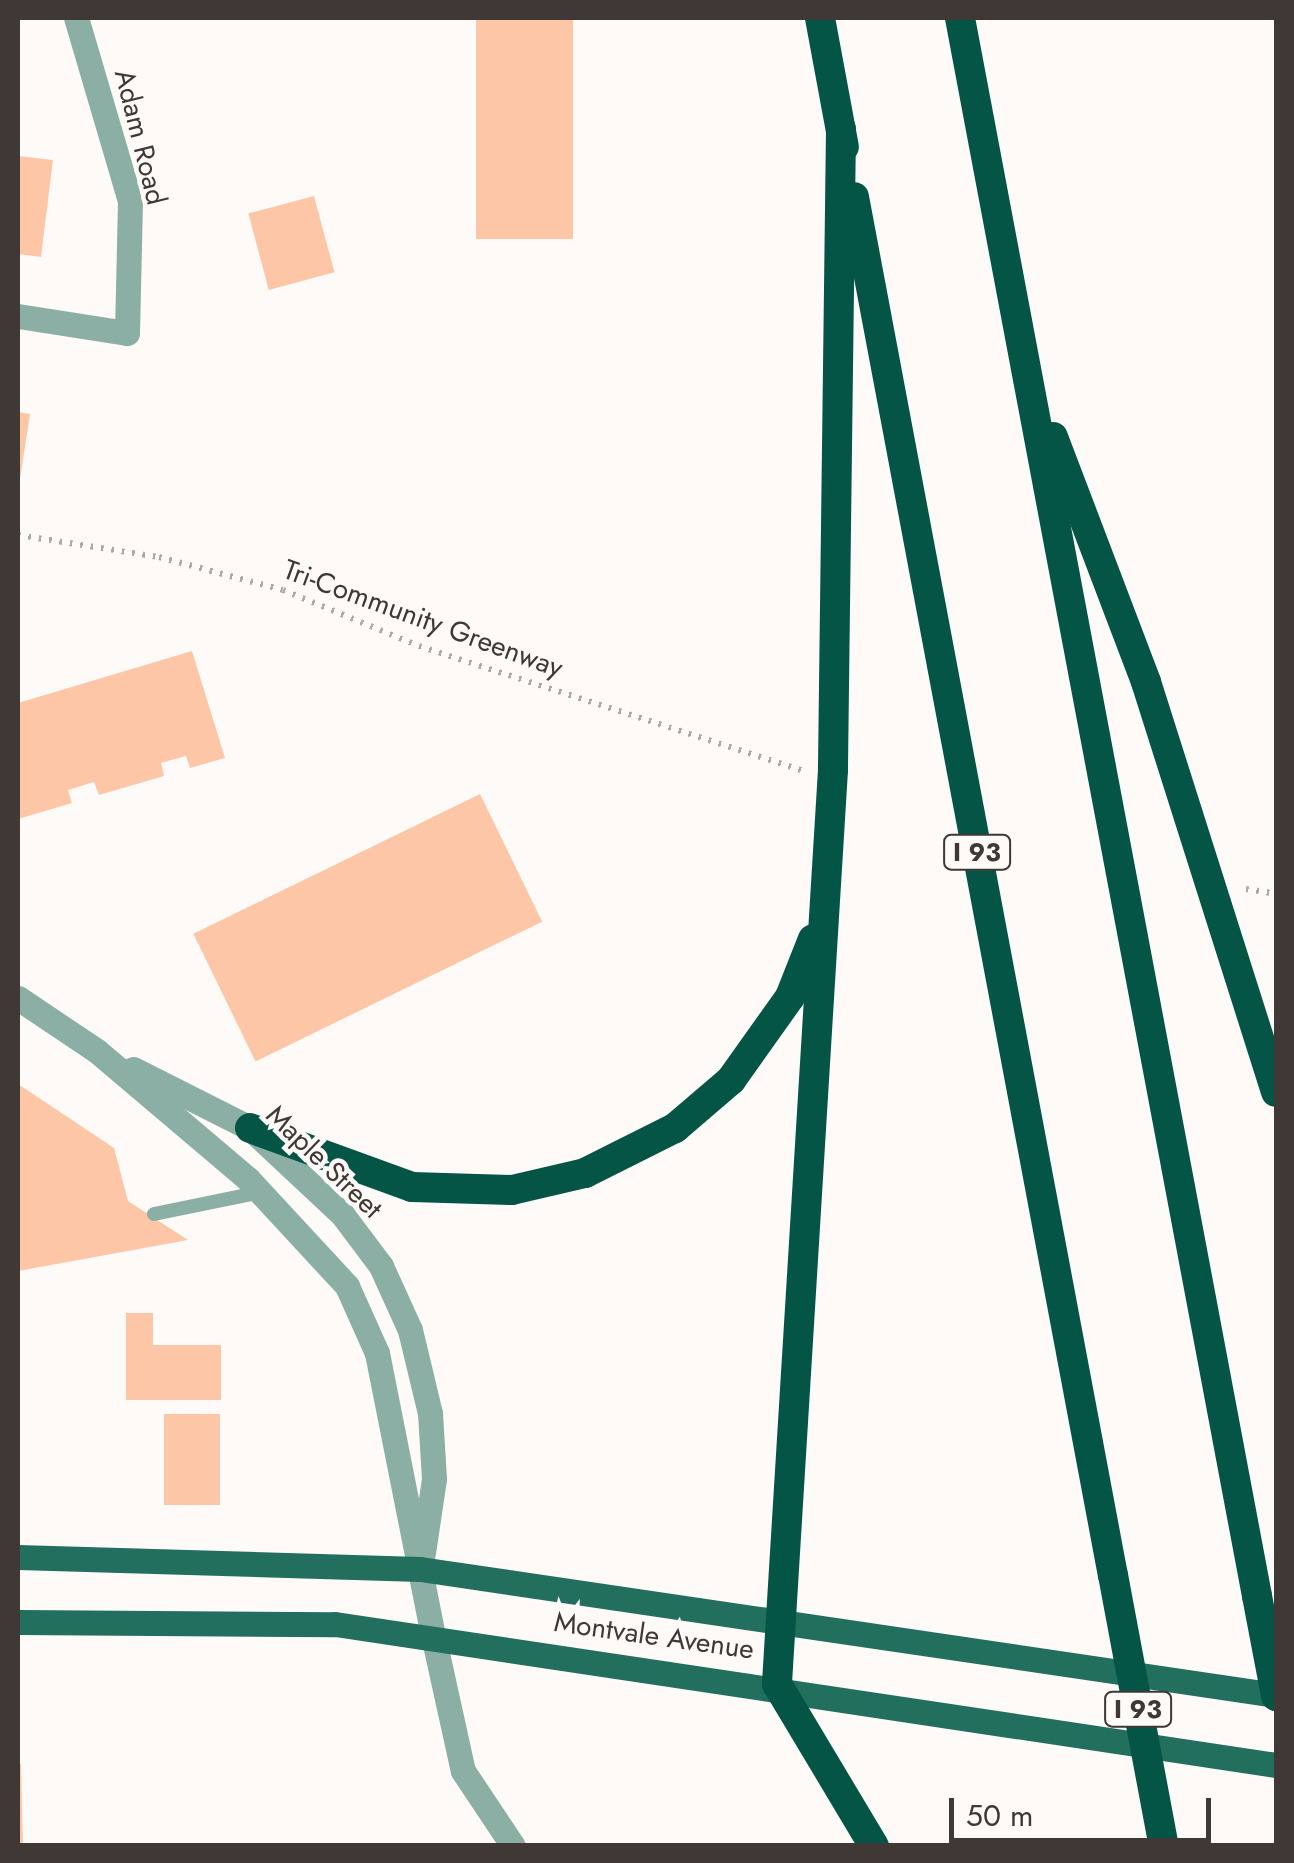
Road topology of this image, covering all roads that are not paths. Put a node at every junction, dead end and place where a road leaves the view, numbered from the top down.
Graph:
1 (76, 18) edge
2 (820, 18) edge
3 (960, 18) edge
4 (841, 128) junction
5 (18, 316) edge
6 (1025, 364) junction
7 (828, 852) junction
8 (18, 998) edge
9 (97, 1051) junction
10 (1276, 1092) edge
11 (250, 1128) junction
12 (262, 1192) junction
13 (154, 1214) dead end
14 (18, 1557) edge
15 (420, 1570) junction
16 (18, 1622) edge
17 (780, 1623) junction
18 (433, 1635) junction
19 (778, 1684) junction
20 (1276, 1696) edge
21 (1276, 1765) edge
22 (1163, 1844) edge
23 (513, 1846) edge
24 (874, 1846) edge

1 - 5 street, Adam Road
2 - 4 highway, I 93
3 - 6 highway
4 - 7 highway
4 - 22 highway, I 93, bridge
6 - 10 highway
6 - 20 highway, bridge
7 - 11 highway
7 - 17 highway
8 - 9 street, Maple Street
9 - 11 street, Maple Street
9 - 12 street, Maple Street
11 - 15 street, Maple Street
12 - 13 lane
12 - 15 street, Maple Street
14 - 15 main road, Montvale Avenue
15 - 17 main road, Montvale Avenue
15 - 18 street, Maple Street
16 - 18 main road, Montvale Avenue
17 - 19 highway
17 - 20 main road, Montvale Avenue
18 - 19 main road, Montvale Avenue
18 - 23 street, Maple Street
19 - 21 main road, Montvale Avenue
19 - 24 highway

